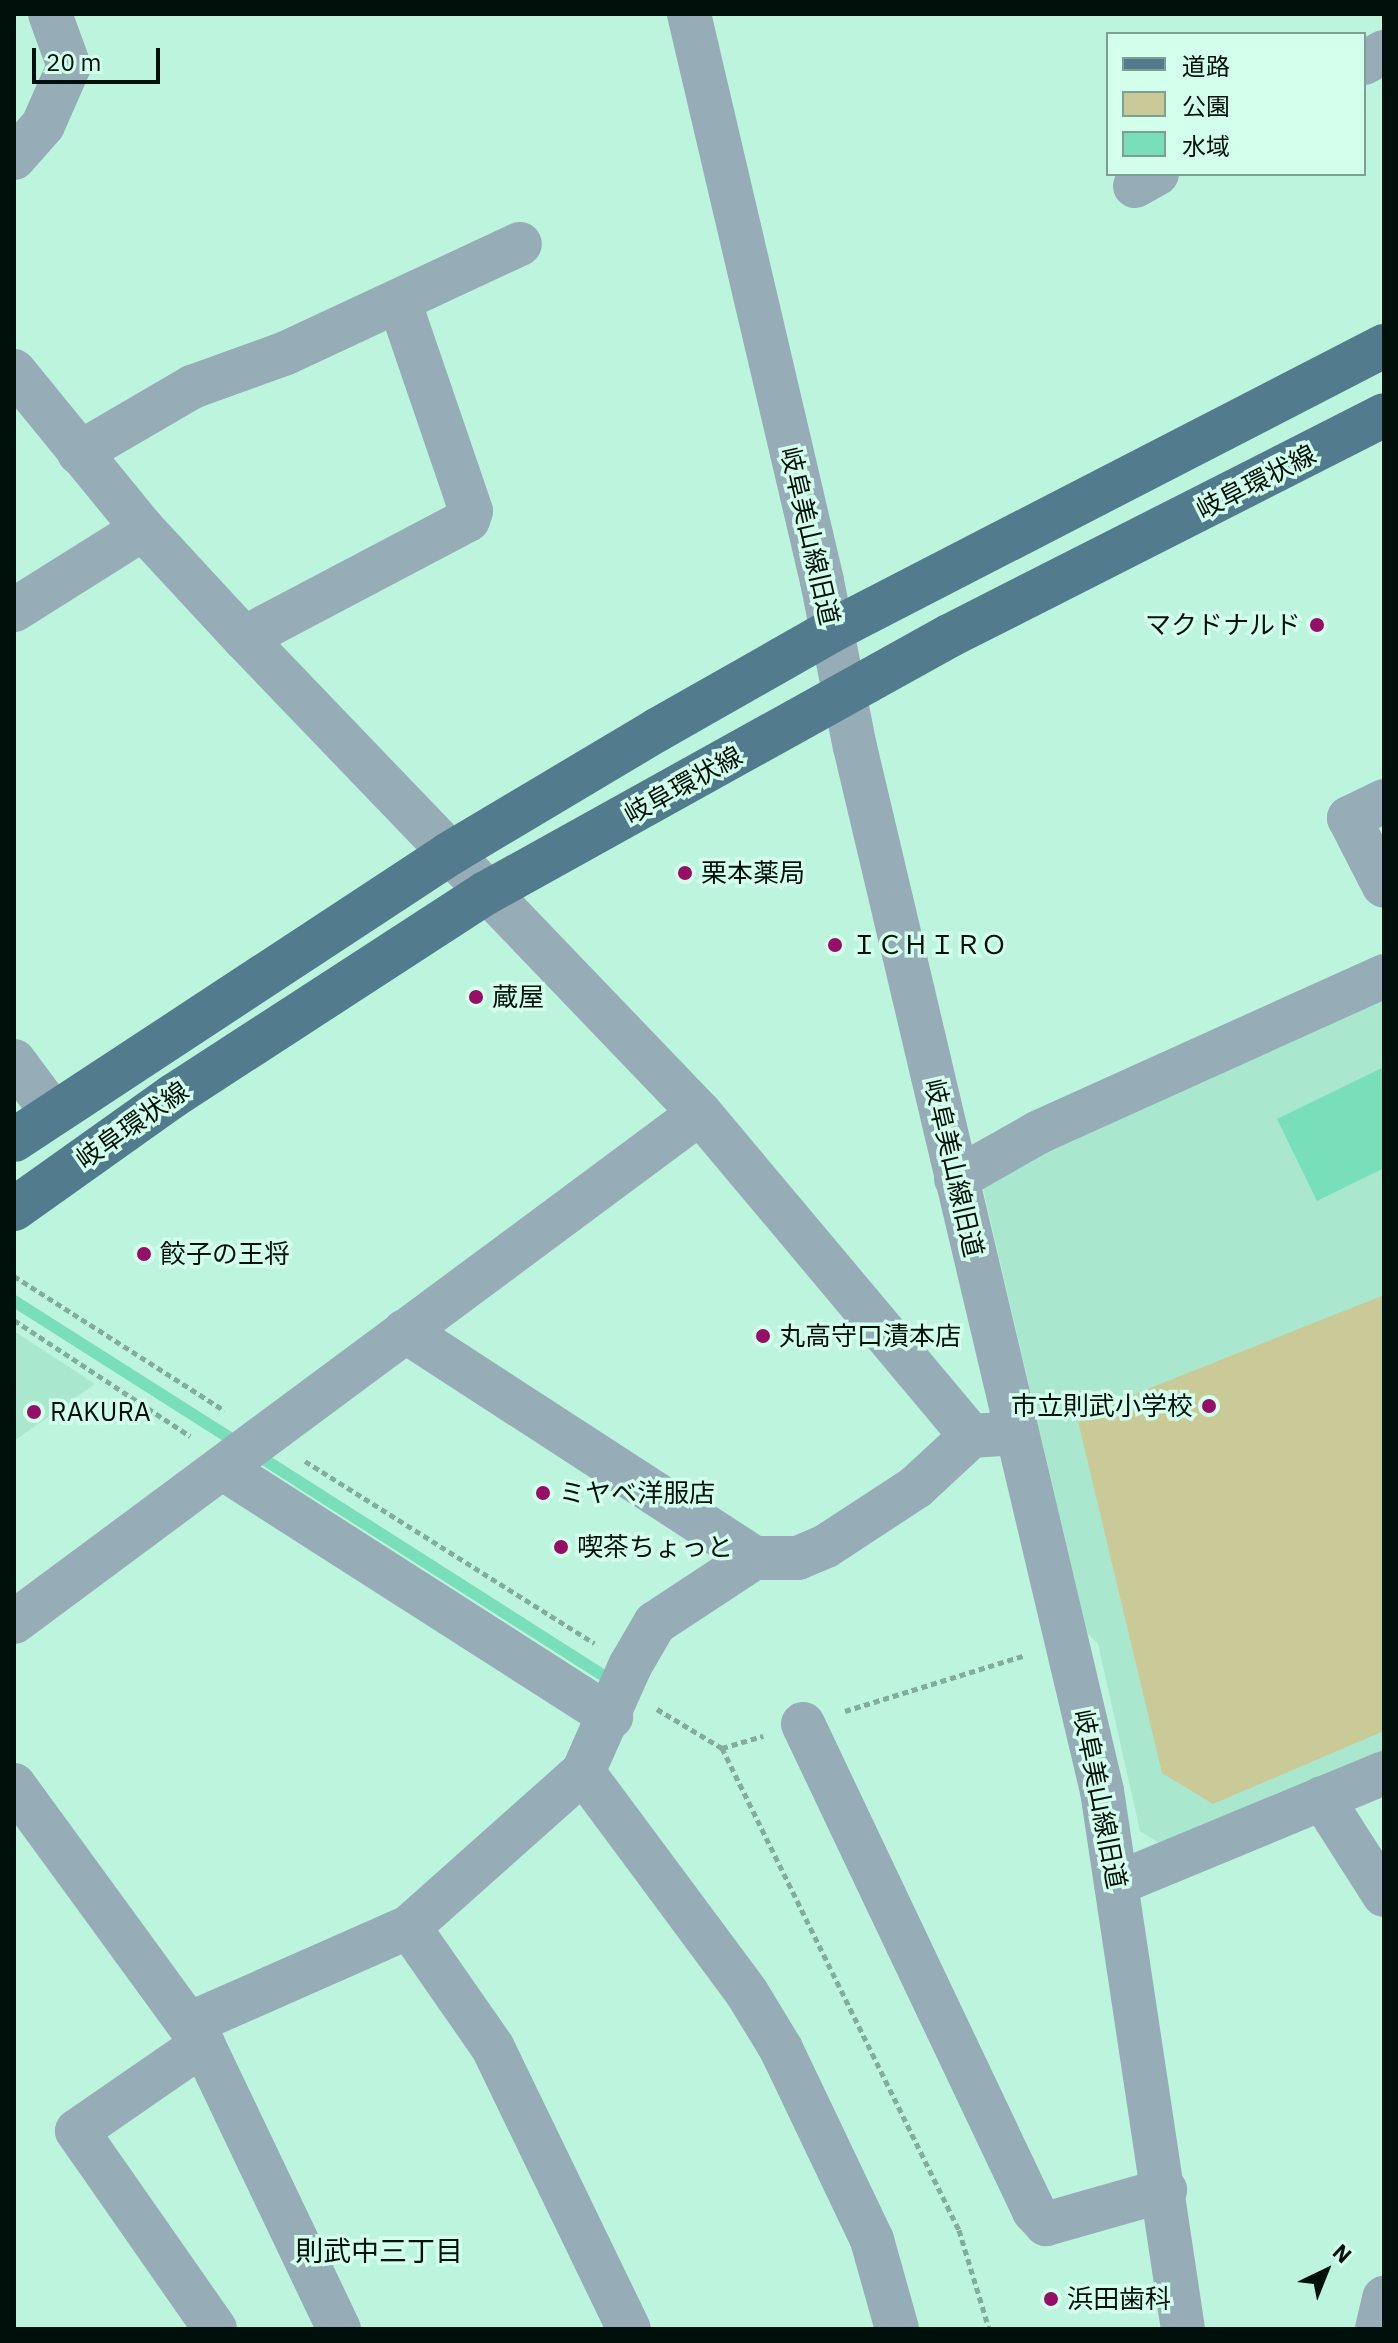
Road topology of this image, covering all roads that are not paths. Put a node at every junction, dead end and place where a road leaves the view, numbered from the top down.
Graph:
1 (50, 14) edge
2 (689, 14) edge
3 (1384, 52) edge
4 (1366, 62) edge
5 (14, 158) edge
6 (520, 244) dead end
7 (399, 301) junction
8 (1384, 346) edge
9 (14, 371) edge
10 (1384, 415) edge
11 (79, 453) junction
12 (143, 529) junction
13 (14, 610) edge
14 (831, 631) junction
15 (244, 638) junction
16 (844, 693) junction
17 (1366, 809) edge
18 (449, 854) junction
19 (1384, 886) edge
20 (486, 893) junction
21 (1384, 976) edge
22 (14, 1061) edge
23 (52, 1112) junction
24 (700, 1113) junction
25 (14, 1140) edge
26 (956, 1179) junction
27 (14, 1209) edge
28 (405, 1331) junction
29 (1017, 1433) junction
30 (971, 1436) junction
31 (242, 1453) junction
32 (754, 1558) junction
33 (14, 1622) edge
34 (611, 1717) junction
35 (803, 1724) dead end
36 (583, 1772) junction
37 (1384, 1773) edge
38 (14, 1785) edge
39 (1322, 1798) junction
40 (1116, 1884) junction
41 (1384, 1895) edge
42 (409, 1927) junction
43 (196, 2034) junction
44 (1165, 2190) junction
45 (1384, 2298) edge
46 (215, 2329) edge
47 (339, 2329) edge
48 (629, 2329) edge
49 (897, 2329) edge
50 (1183, 2329) edge
51 (1377, 2329) edge

1 - 5 street
2 - 14 street, 岐阜美山線旧道
3 - 4 street
6 - 7 street
7 - 11 street
7 - 15 street
8 - 14 main road, 岐阜環状線
9 - 11 street
10 - 16 main road, 岐阜環状線
11 - 12 street
12 - 13 street
12 - 15 street
14 - 16 street, 岐阜美山線旧道
14 - 18 main road, 岐阜環状線
15 - 18 street
16 - 20 main road, 岐阜環状線
16 - 26 street, 岐阜美山線旧道
17 - 19 street
18 - 20 street
18 - 23 main road, 岐阜環状線
20 - 24 street
20 - 27 main road, 岐阜環状線
21 - 26 street
22 - 23 street
23 - 25 main road, 岐阜環状線
24 - 28 street
24 - 30 street
26 - 29 street, 岐阜美山線旧道
28 - 31 street
28 - 32 street
29 - 30 street
29 - 40 street, 岐阜美山線旧道
30 - 32 street
31 - 33 street
31 - 34 street
32 - 34 street
34 - 36 street
35 - 44 street
36 - 42 street
36 - 49 street
37 - 39 street
38 - 43 street
39 - 40 street
39 - 41 street
40 - 44 street, 岐阜美山線旧道
42 - 43 street
42 - 48 street
43 - 46 street
43 - 47 street
44 - 50 street, 岐阜美山線旧道
45 - 51 street

